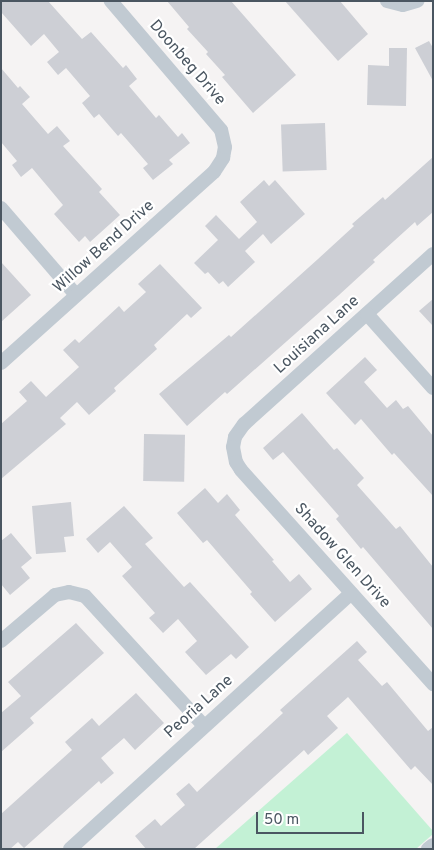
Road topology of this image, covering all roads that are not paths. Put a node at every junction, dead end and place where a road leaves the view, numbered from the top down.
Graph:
1 (111, 1) edge
2 (417, 1) edge
3 (392, 3) edge
4 (225, 152) joint
5 (1, 208) edge
6 (433, 254) edge
7 (76, 295) junction
8 (367, 314) junction
9 (1, 363) edge
10 (433, 388) edge
11 (233, 447) joint
12 (351, 593) junction
13 (1, 642) edge
14 (433, 684) edge
15 (204, 726) junction
16 (433, 845) edge
17 (70, 849) edge
18 (428, 849) edge

1 - 4 street, Doonbeg Drive
2 - 3 street
4 - 7 street, Willow Bend Drive
5 - 7 street
6 - 8 street, Louisiana Lane
7 - 9 street, Willow Bend Drive
8 - 10 street
8 - 11 street, Louisiana Lane
11 - 12 street, Shadow Glen Drive
12 - 14 street, Shadow Glen Drive
12 - 15 street, Peoria Lane
13 - 15 street
15 - 17 street, Peoria Lane
16 - 18 street

